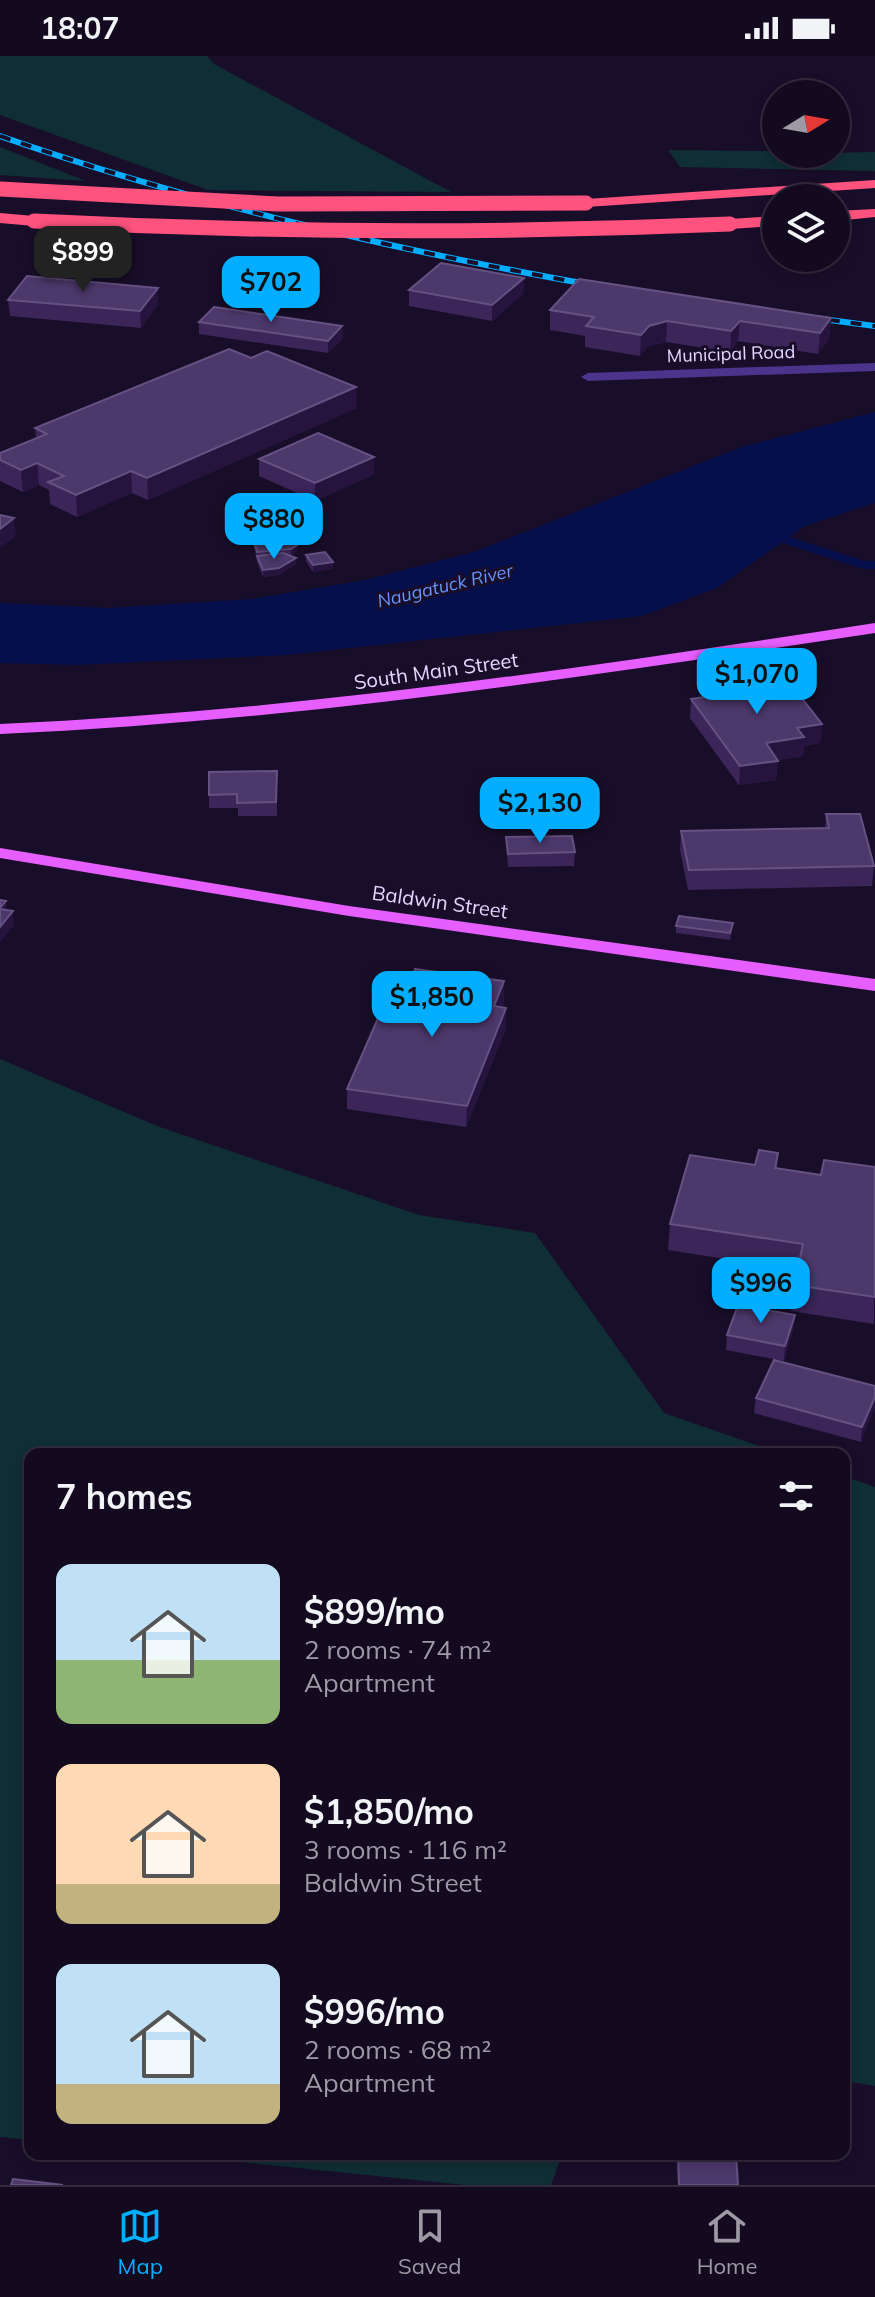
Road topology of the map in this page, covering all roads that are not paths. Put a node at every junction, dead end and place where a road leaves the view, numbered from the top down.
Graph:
1 (875, 184) edge
2 (0, 189) edge
3 (875, 213) edge
4 (850, 215) edge
5 (0, 218) edge
6 (762, 222) edge
7 (875, 367) edge
8 (588, 377) dead end
9 (875, 628) edge
10 (0, 729) edge
11 (0, 853) edge
12 (875, 985) edge

1 - 2 highway, bridge
3 - 4 highway
5 - 6 highway, bridge
7 - 8 street, Municipal Road
9 - 10 main road, South Main Street
11 - 12 main road, Baldwin Street

